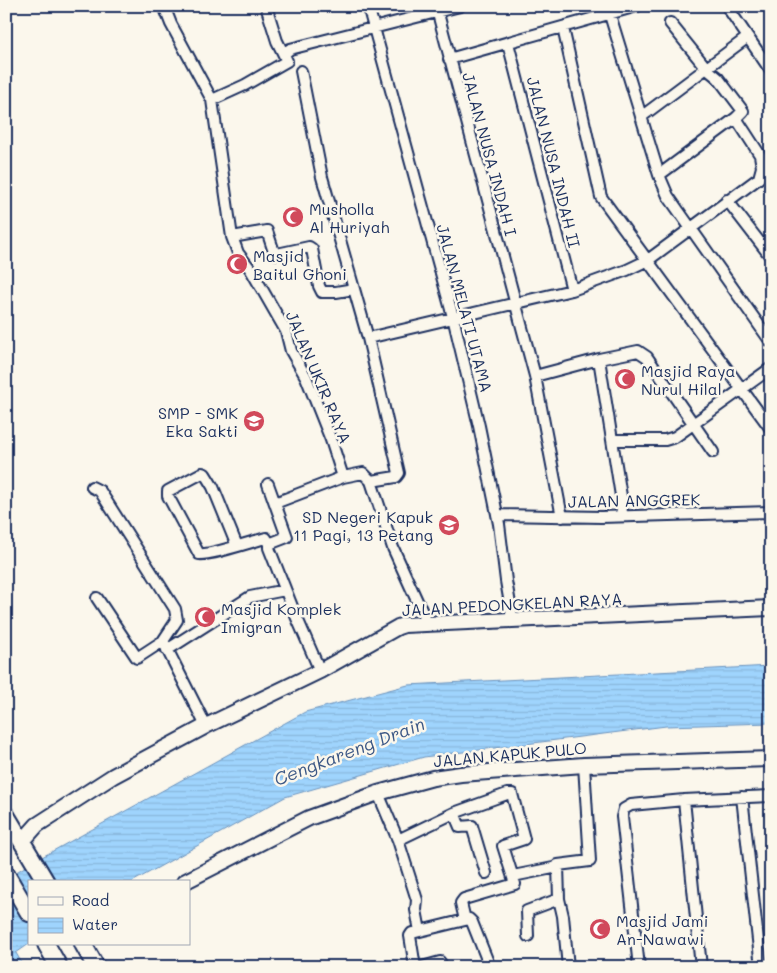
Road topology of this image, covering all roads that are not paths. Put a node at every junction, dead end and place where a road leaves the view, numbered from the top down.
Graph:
1 (164, 6) edge
2 (266, 6) edge
3 (368, 6) edge
4 (460, 6) edge
5 (637, 6) edge
6 (728, 8) dead end
7 (437, 9) edge
8 (610, 14) junction
9 (670, 23) dead end
10 (374, 27) junction
11 (563, 28) junction
12 (748, 37) junction
13 (508, 42) junction
14 (284, 54) junction
15 (449, 59) junction
16 (707, 69) junction
17 (301, 71) dead end
18 (771, 71) edge
19 (212, 100) junction
20 (641, 116) junction
21 (736, 118) junction
22 (659, 175) junction
23 (728, 200) junction
24 (691, 228) junction
25 (232, 237) junction
26 (771, 257) edge
27 (648, 260) junction
28 (354, 289) junction
29 (572, 290) junction
30 (515, 304) junction
31 (453, 318) junction
32 (368, 338) junction
33 (771, 342) edge
34 (599, 359) junction
35 (771, 368) edge
36 (535, 376) junction
37 (741, 390) junction
38 (694, 424) junction
39 (771, 429) edge
40 (612, 440) junction
41 (713, 452) dead end
42 (342, 477) junction
43 (371, 481) junction
44 (268, 484) dead end
45 (92, 487) dead end
46 (275, 503) junction
47 (771, 512) edge
48 (497, 515) junction
49 (622, 516) junction
50 (562, 517) junction
51 (269, 544) junction
52 (237, 546) junction
53 (285, 590) junction
54 (97, 598) dead end
55 (771, 608) edge
56 (513, 621) junction
57 (428, 625) junction
58 (165, 645) junction
59 (320, 671) junction
60 (206, 726) junction
61 (771, 759) edge
62 (584, 765) junction
63 (378, 793) junction
64 (771, 796) edge
65 (742, 797) junction
66 (684, 800) junction
67 (454, 813) junction
68 (6, 815) edge
69 (20, 839) junction
70 (398, 840) junction
71 (558, 867) junction
72 (486, 873) dead end
73 (6, 874) edge
74 (513, 876) junction
75 (45, 880) edge
76 (188, 880) edge
77 (559, 899) junction
78 (28, 912) edge
79 (465, 920) junction
80 (420, 931) junction
81 (528, 936) dead end
82 (47, 946) edge
83 (84, 946) edge
84 (60, 967) edge
85 (96, 967) edge
86 (415, 967) edge
87 (422, 967) edge
88 (443, 967) edge
89 (490, 967) edge
90 (568, 967) edge
91 (639, 967) edge
92 (701, 967) edge
93 (761, 967) edge

1 - 19 street, JALAN UKIR RAYA
2 - 14 street
3 - 10 street, JALAN MELATI UTAMA
4 - 7 street
5 - 8 street
6 - 12 street
7 - 10 street
7 - 15 street, JALAN NUSA INDAH I
8 - 11 street
8 - 20 street
9 - 16 street
10 - 14 street
10 - 31 street, JALAN MELATI UTAMA
11 - 13 street
11 - 27 street
12 - 16 street
12 - 18 street
13 - 15 street
13 - 29 street, JALAN NUSA INDAH II
14 - 19 street
15 - 30 street, JALAN NUSA INDAH I
16 - 20 street
16 - 21 street
17 - 28 street
19 - 25 street, JALAN UKIR RAYA
20 - 22 street
21 - 22 street
21 - 23 street
22 - 24 street
23 - 24 street
23 - 26 street
24 - 27 street
24 - 33 street
25 - 28 street
25 - 42 street, JALAN UKIR RAYA
27 - 29 street
27 - 37 street
28 - 32 street
29 - 30 street
30 - 31 street
30 - 36 street, JALAN NUSA INDAH I
31 - 32 street
31 - 48 street, JALAN MELATI UTAMA
32 - 43 street
34 - 36 street
34 - 38 street
34 - 40 street
35 - 37 street
36 - 50 street, JALAN NUSA INDAH I
37 - 38 street
37 - 39 street
38 - 40 street
38 - 41 street
40 - 49 street
42 - 43 street
42 - 46 street
43 - 57 street
44 - 46 street
45 - 58 street
46 - 51 street
47 - 49 street, JALAN ANGGREK
48 - 50 street, JALAN ANGGREK
48 - 56 street, JALAN MELATI UTAMA
49 - 50 street, JALAN ANGGREK
51 - 52 street
51 - 53 street
52 - 52 street
53 - 58 street
53 - 59 street
54 - 58 street
55 - 56 main road, JALAN PEDONGKELAN RAYA
56 - 57 main road, JALAN PEDONGKELAN RAYA
57 - 59 main road, JALAN PEDONGKELAN RAYA
58 - 60 street
59 - 60 main road, JALAN PEDONGKELAN RAYA
60 - 69 main road, JALAN PEDONGKELAN RAYA
61 - 62 main road, JALAN KAPUK PULO
62 - 63 main road, JALAN KAPUK PULO
62 - 71 street
63 - 70 street
63 - 76 main road, JALAN KAPUK PULO
64 - 65 street
65 - 66 street
65 - 93 street
66 - 91 street
66 - 92 street
67 - 70 street
67 - 72 street
67 - 74 street
68 - 69 highway
69 - 75 highway
70 - 80 street
71 - 74 street
71 - 77 street
73 - 78 highway
74 - 79 street
77 - 81 street
77 - 90 street
79 - 80 street
79 - 89 street
80 - 86 street
82 - 84 highway
83 - 85 highway
87 - 88 street

